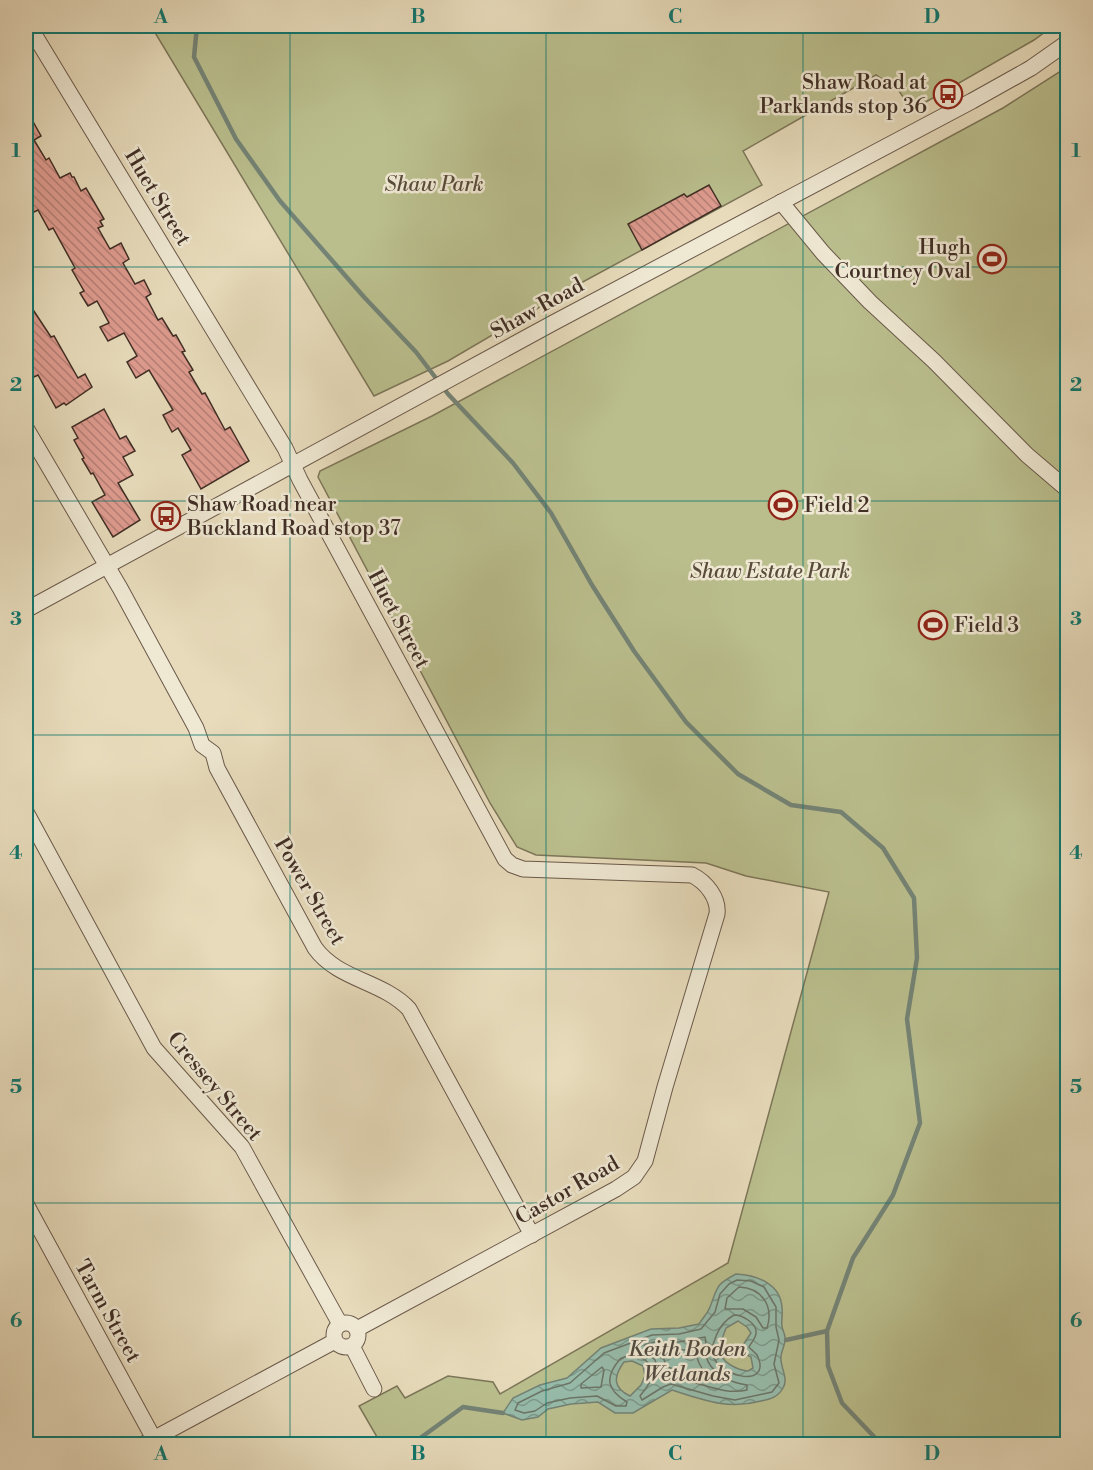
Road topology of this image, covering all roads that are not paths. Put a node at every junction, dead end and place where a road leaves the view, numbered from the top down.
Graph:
1 (29, 26) edge
2 (1068, 42) edge
3 (781, 202) junction
4 (26, 429) edge
5 (293, 464) junction
6 (1068, 490) edge
7 (106, 566) junction
8 (26, 610) edge
9 (26, 812) edge
10 (715, 897) joint
11 (26, 1204) edge
12 (532, 1235) junction
13 (340, 1324) junction
14 (357, 1329) junction
15 (335, 1341) junction
16 (352, 1346) junction
17 (374, 1389) dead end
18 (149, 1442) edge

1 - 5 street, Huet Street
2 - 3 street, Shaw Road
3 - 5 street, Shaw Road
3 - 6 street
4 - 7 street, Power Street
5 - 7 street, Shaw Road
5 - 10 street, Huet Street
7 - 8 street, Shaw Road
7 - 12 street, Power Street
9 - 13 street, Cressey Street
10 - 12 street, Castor Road
11 - 18 street, Tarm Street
12 - 14 street, Castor Road
13 - 14 street
13 - 15 street
14 - 16 street
15 - 16 street
15 - 18 street
16 - 17 street

